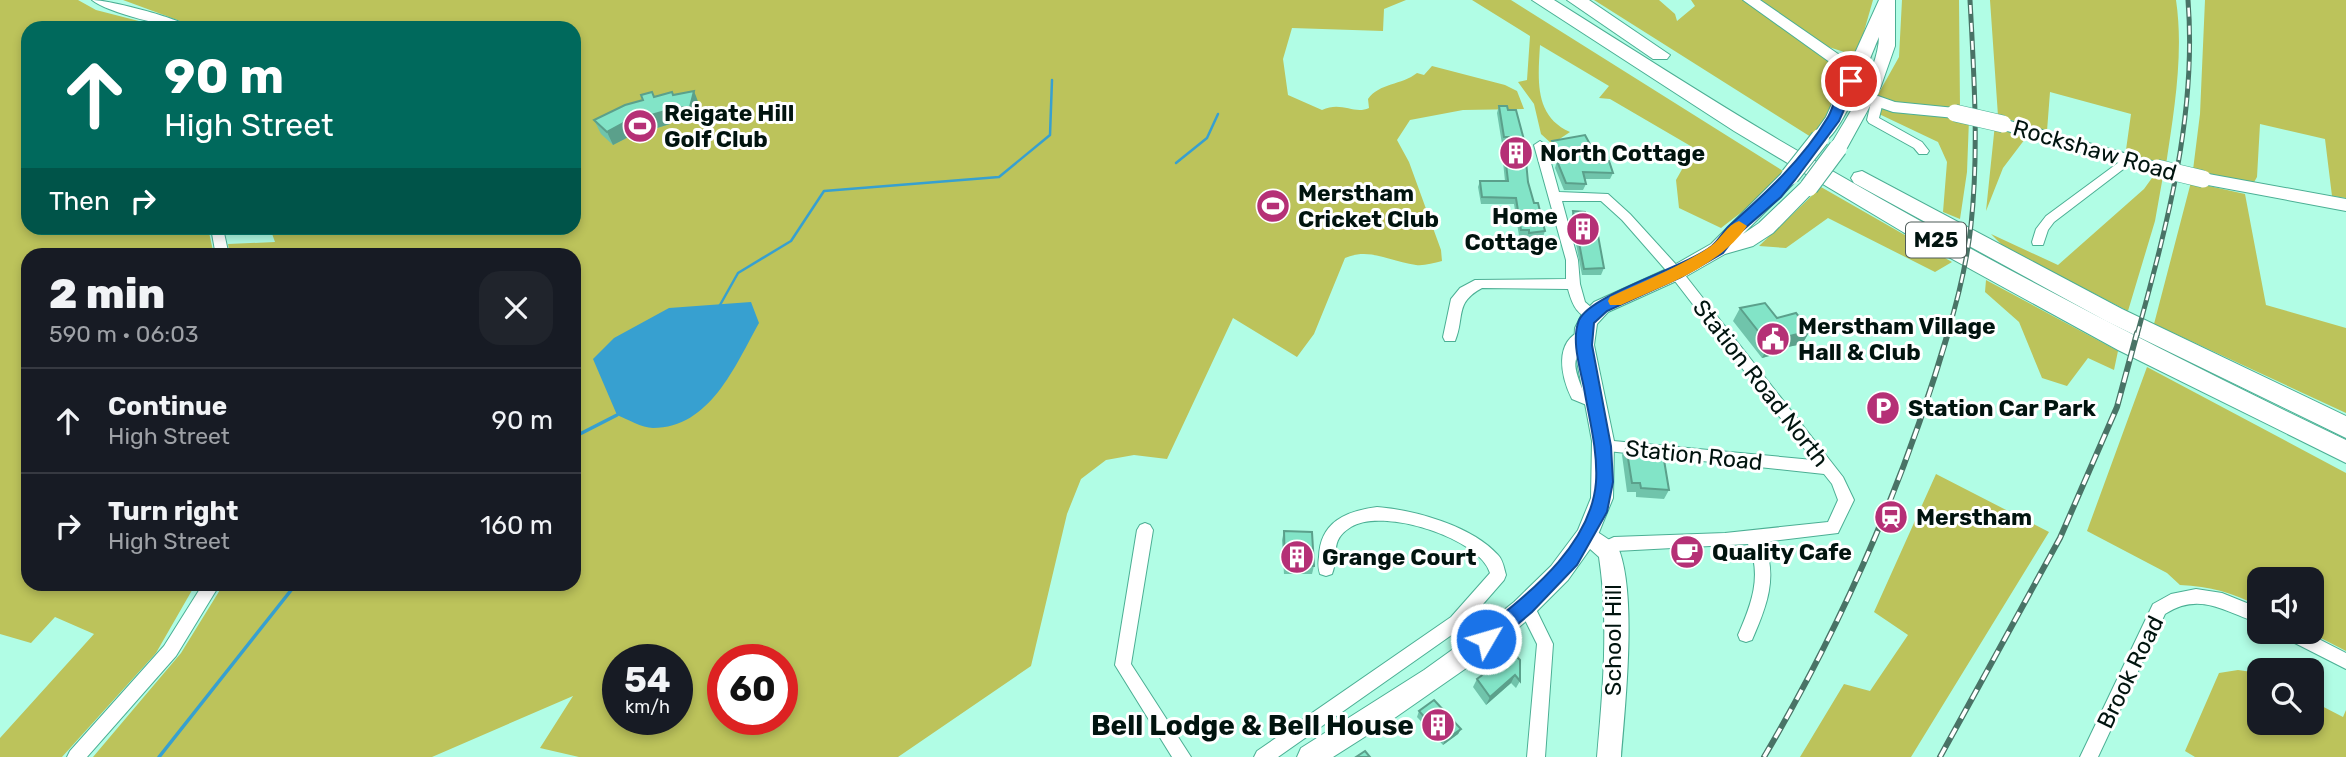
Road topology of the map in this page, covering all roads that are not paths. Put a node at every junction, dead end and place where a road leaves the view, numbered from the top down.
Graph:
1 (97, 0) edge
2 (1541, 0) edge
3 (1576, 0) edge
4 (1750, 0) edge
5 (1887, 0) edge
6 (167, 21) edge
7 (1819, 49) junction
8 (1878, 69) junction
9 (1854, 74) junction
10 (1872, 100) junction
11 (2003, 124) joint
12 (1540, 145) dead end
13 (1923, 151) dead end
14 (2126, 161) junction
15 (2203, 179) joint
16 (1553, 196) junction
17 (2346, 205) edge
18 (2038, 242) dead end
19 (1718, 249) junction
20 (1676, 273) junction
21 (1573, 284) junction
22 (1592, 314) junction
23 (1450, 337) dead end
24 (2346, 428) edge
25 (1603, 446) junction
26 (2346, 452) edge
27 (1828, 468) junction
28 (1145, 530) dead end
29 (1754, 538) junction
30 (1596, 541) junction
31 (1326, 569) dead end
32 (208, 591) edge
33 (1526, 606) junction
34 (2247, 611) edge
35 (1746, 635) dead end
36 (2313, 644) edge
37 (2346, 661) edge
38 (76, 757) edge
39 (1182, 757) edge
40 (1263, 757) edge
41 (1310, 757) edge
42 (1536, 757) edge
43 (1609, 757) edge
44 (2089, 757) edge

1 - 6 street
2 - 26 highway, M25
3 - 24 highway, M25
4 - 7 street
5 - 8 main road
5 - 9 main road
7 - 9 street
7 - 9 street
8 - 9 street
8 - 10 main road
9 - 10 street, Rockshaw Road
9 - 19 main road, bridge
10 - 11 street, Rockshaw Road, bridge
10 - 13 street
10 - 19 main road, bridge
11 - 14 street, Rockshaw Road
12 - 16 street
14 - 15 street, Rockshaw Road, bridge
14 - 18 street
15 - 17 street, Rockshaw Road
16 - 20 street, Station Road North
16 - 21 street
19 - 20 main road
20 - 22 main road
20 - 27 street, Station Road North
21 - 22 street
21 - 23 street
22 - 25 main road
25 - 27 street, Station Road
25 - 30 main road
27 - 29 street, Station Road North
28 - 39 street
29 - 30 street
29 - 35 street
30 - 33 main road
30 - 43 street, School Hill
31 - 40 street
32 - 38 street
33 - 41 main road
33 - 42 street
34 - 44 street, Brook Road
36 - 37 street

